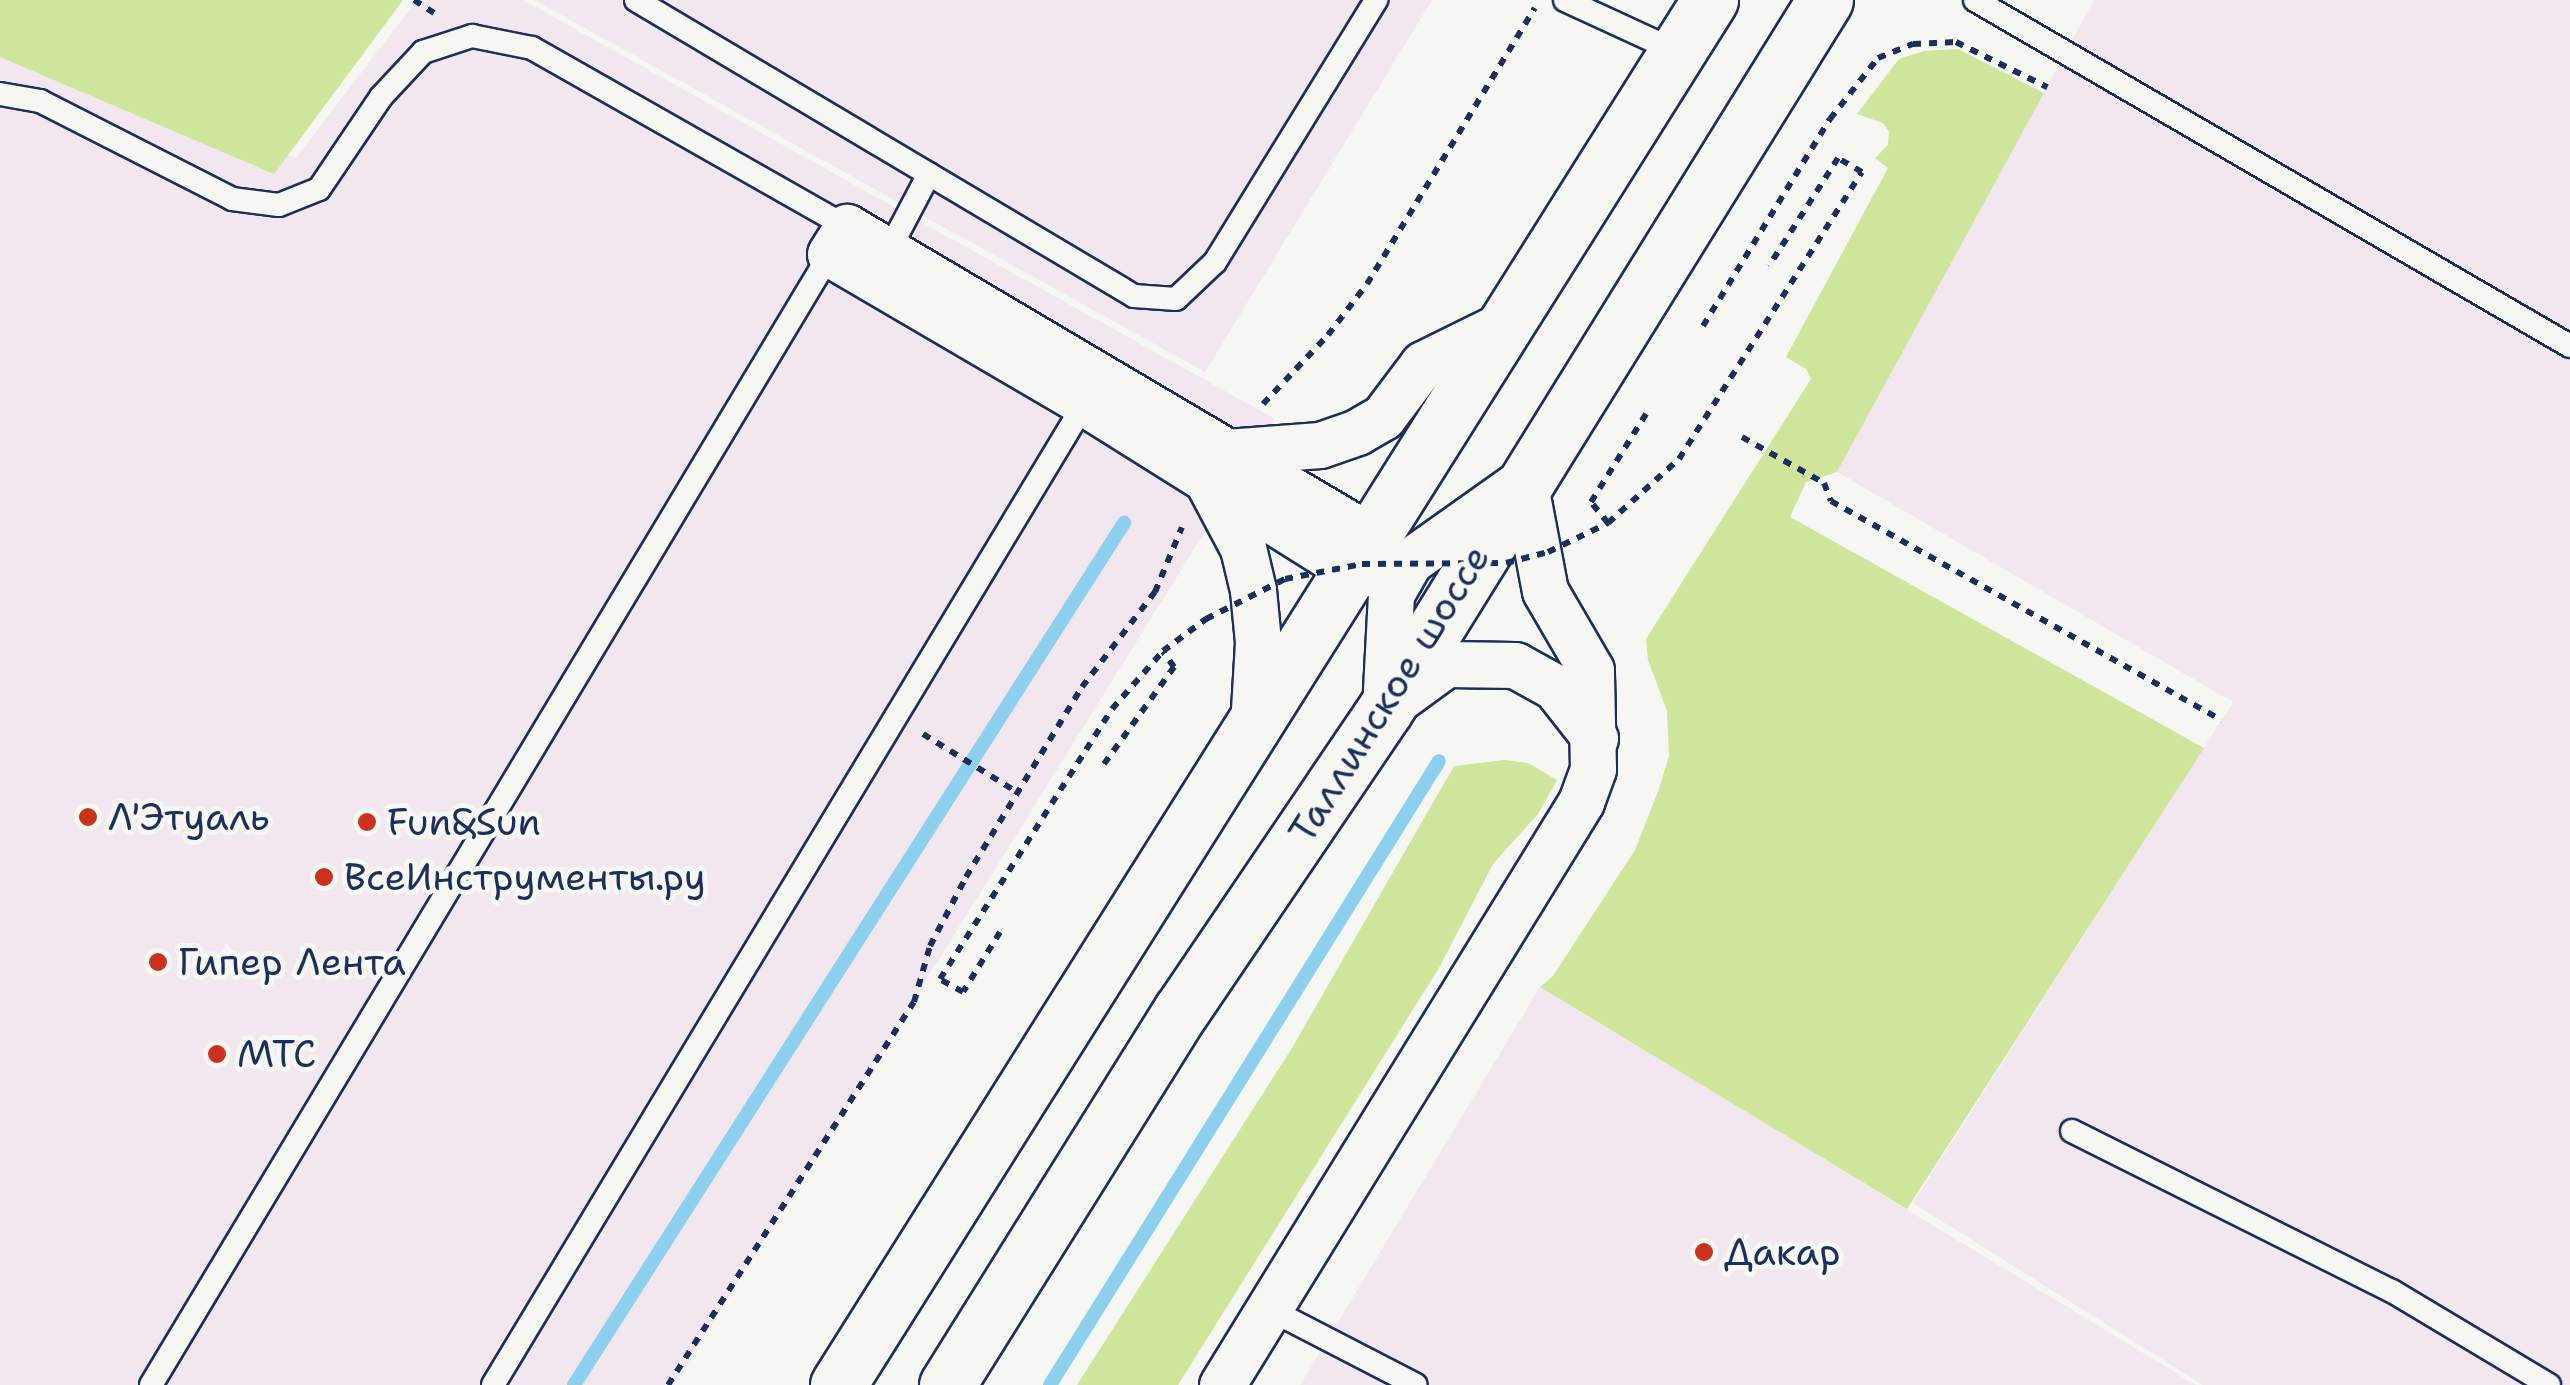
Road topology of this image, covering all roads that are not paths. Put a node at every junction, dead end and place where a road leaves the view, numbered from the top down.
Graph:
1 (636, 0) edge
2 (1376, 0) edge
3 (1565, 0) edge
4 (1710, 0) edge
5 (1826, 0) edge
6 (1976, 0) edge
7 (1678, 52) junction
8 (0, 94) edge
9 (929, 174) junction
10 (838, 241) junction
11 (888, 252) junction
12 (1510, 321) junction
13 (2570, 346) edge
14 (1086, 402) junction
15 (1216, 466) junction
16 (1524, 480) junction
17 (1374, 562) junction
18 (1385, 710) junction
19 (1253, 727) junction
20 (1595, 738) junction
21 (2072, 1131) dead end
22 (1269, 1310) junction
23 (150, 1385) edge
24 (493, 1385) edge
25 (838, 1385) edge
26 (947, 1385) edge
27 (1222, 1385) edge
28 (1416, 1385) edge
29 (2549, 1385) edge

1 - 9 lane
2 - 9 lane
3 - 7 lane
4 - 7 main road
5 - 16 main road, Таллинское шоссе
6 - 13 lane
7 - 12 main road
8 - 10 lane
9 - 11 lane
10 - 11 street
10 - 14 street
10 - 23 lane
11 - 15 street
12 - 15 street
12 - 17 main road
14 - 15 street
14 - 24 lane
15 - 17 street
15 - 19 street
16 - 17 street
16 - 18 main road, Таллинское шоссе
16 - 20 street
17 - 18 street
17 - 19 main road
18 - 20 street
18 - 26 main road, Таллинское шоссе
19 - 25 main road
20 - 22 street
21 - 29 lane
22 - 27 street
22 - 28 lane

